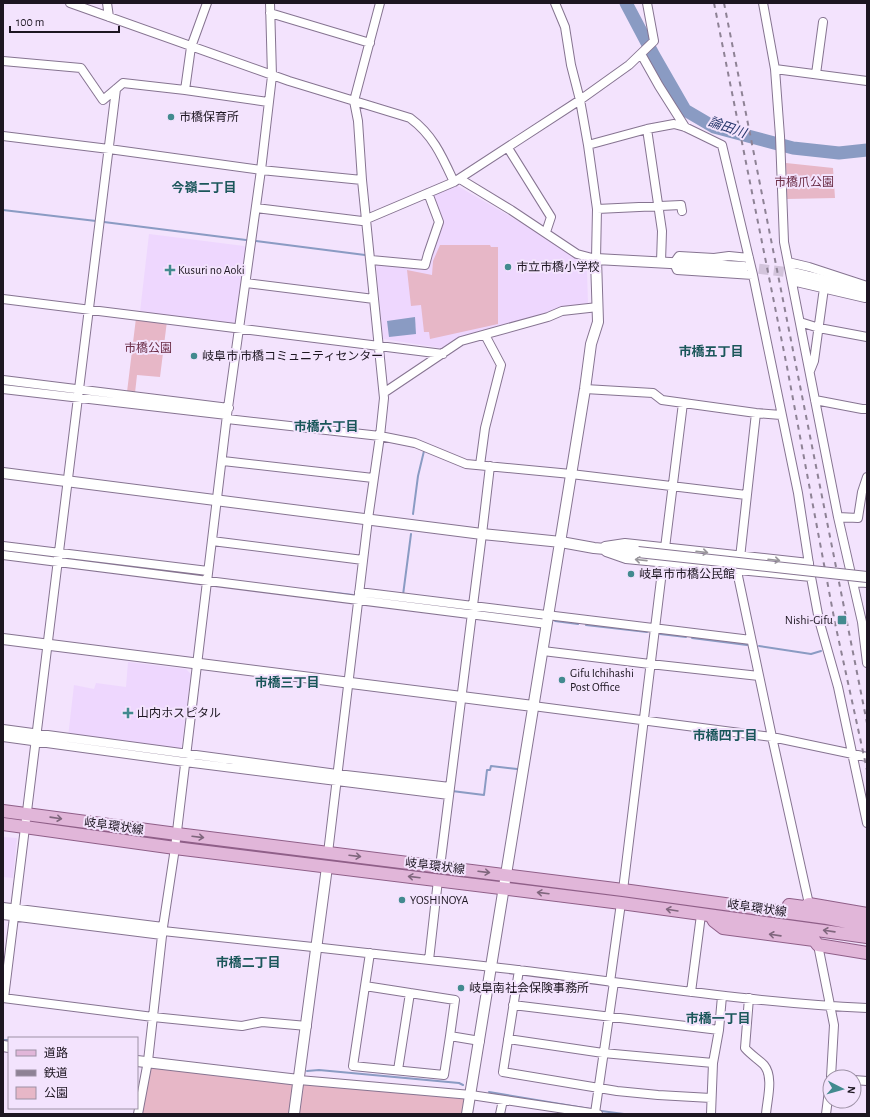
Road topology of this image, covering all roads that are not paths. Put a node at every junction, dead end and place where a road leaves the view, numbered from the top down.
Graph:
1 (70, 3) edge
2 (107, 3) edge
3 (207, 3) edge
4 (270, 3) edge
5 (380, 3) edge
6 (556, 3) edge
7 (647, 3) edge
8 (763, 3) edge
9 (270, 13) junction
10 (109, 17) junction
11 (823, 22) dead end
12 (370, 43) junction
13 (191, 47) junction
14 (641, 54) junction
15 (3, 61) edge
16 (775, 69) junction
17 (816, 74) junction
18 (272, 76) junction
19 (867, 81) edge
20 (116, 89) junction
21 (185, 90) junction
22 (580, 100) junction
23 (354, 101) junction
24 (268, 102) junction
25 (685, 127) junction
26 (647, 129) junction
27 (3, 136) edge
28 (588, 145) junction
29 (508, 148) junction
30 (109, 149) junction
31 (261, 170) junction
32 (362, 180) junction
33 (457, 180) junction
34 (428, 193) junction
35 (659, 206) junction
36 (256, 208) junction
37 (597, 209) junction
38 (682, 211) dead end
39 (366, 219) junction
40 (546, 232) junction
41 (596, 259) junction
42 (371, 260) junction
43 (661, 262) junction
44 (746, 262) junction
45 (788, 262) junction
46 (674, 263) junction
47 (753, 276) junction
48 (793, 277) junction
49 (246, 283) junction
50 (867, 286) edge
51 (824, 288) junction
52 (867, 292) edge
53 (867, 296) edge
54 (3, 299) edge
55 (374, 299) junction
56 (598, 306) junction
57 (89, 310) junction
58 (800, 322) junction
59 (819, 328) junction
60 (240, 329) junction
61 (485, 335) junction
62 (867, 337) edge
63 (379, 346) junction
64 (443, 354) junction
65 (810, 371) junction
66 (3, 380) edge
67 (3, 389) edge
68 (585, 389) junction
69 (384, 392) junction
70 (79, 393) junction
71 (815, 400) junction
72 (684, 403) junction
73 (867, 409) edge
74 (756, 413) junction
75 (228, 414) junction
76 (781, 415) junction
77 (380, 436) junction
78 (223, 461) junction
79 (480, 465) junction
80 (490, 466) junction
81 (3, 473) edge
82 (571, 474) junction
83 (867, 477) edge
84 (373, 478) junction
85 (68, 481) junction
86 (673, 486) junction
87 (746, 495) junction
88 (217, 500) junction
89 (838, 517) junction
90 (858, 518) junction
91 (368, 519) junction
92 (867, 520) edge
93 (482, 534) junction
94 (212, 542) junction
95 (561, 542) junction
96 (3, 546) edge
97 (594, 548) junction
98 (665, 548) junction
99 (3, 555) edge
100 (739, 556) junction
101 (58, 558) junction
102 (363, 560) junction
103 (663, 563) junction
104 (809, 563) junction
105 (850, 570) junction
106 (208, 571) junction
107 (739, 571) junction
108 (867, 572) edge
109 (810, 578) junction
110 (867, 578) edge
111 (207, 580) junction
112 (853, 582) junction
113 (867, 583) edge
114 (359, 596) junction
115 (472, 610) junction
116 (548, 620) junction
117 (654, 629) junction
118 (3, 638) edge
119 (751, 640) junction
120 (48, 644) junction
121 (543, 651) junction
122 (197, 663) junction
123 (867, 663) edge
124 (650, 664) junction
125 (759, 676) junction
126 (349, 682) junction
127 (462, 697) junction
128 (533, 706) junction
129 (644, 721) junction
130 (3, 729) edge
131 (3, 737) edge
132 (37, 737) junction
133 (772, 737) junction
134 (852, 754) junction
135 (867, 756) edge
136 (186, 758) junction
137 (337, 778) junction
138 (449, 791) junction
139 (3, 811) edge
140 (27, 814) junction
141 (867, 823) edge
142 (3, 824) edge
143 (26, 827) junction
144 (177, 834) junction
145 (176, 848) junction
146 (328, 853) junction
147 (327, 867) junction
148 (440, 867) junction
149 (506, 875) junction
150 (438, 880) junction
151 (504, 888) junction
152 (623, 890) junction
153 (712, 902) junction
154 (621, 903) junction
155 (809, 904) junction
156 (3, 907) edge
157 (15, 912) junction
158 (867, 914) edge
159 (3, 915) edge
160 (706, 916) junction
161 (867, 926) edge
162 (163, 931) junction
163 (867, 937) edge
164 (818, 945) junction
165 (316, 947) junction
166 (370, 953) junction
167 (867, 953) edge
168 (430, 960) junction
169 (492, 967) junction
170 (519, 970) junction
171 (612, 982) junction
172 (365, 986) junction
173 (691, 992) junction
174 (410, 993) junction
175 (722, 996) junction
176 (4, 998) edge
177 (749, 998) junction
178 (513, 1005) junction
179 (831, 1006) junction
180 (867, 1008) edge
181 (153, 1017) junction
182 (609, 1017) junction
183 (307, 1026) junction
184 (719, 1030) junction
185 (450, 1036) junction
186 (508, 1039) junction
187 (480, 1040) junction
188 (604, 1052) junction
189 (138, 1061) edge
190 (148, 1061) junction
191 (713, 1063) junction
192 (831, 1069) edge
193 (398, 1070) junction
194 (299, 1080) junction
195 (598, 1087) junction
196 (471, 1094) junction
197 (711, 1098) junction
198 (503, 1100) junction
199 (553, 1111) edge
200 (138, 1114) edge
201 (294, 1114) edge
202 (467, 1114) edge
203 (500, 1114) edge
204 (596, 1114) edge
205 (711, 1114) edge
206 (766, 1114) edge

1 - 10 street
2 - 10 street
3 - 13 street
4 - 9 street
5 - 12 street
6 - 22 street
7 - 14 street
8 - 16 street
9 - 12 street
9 - 18 street
10 - 13 street
11 - 17 street
12 - 23 street
13 - 18 street
13 - 21 street
14 - 22 street
14 - 25 street
15 - 20 street
16 - 17 street
16 - 45 street
17 - 19 street
18 - 23 street
18 - 24 street
20 - 21 street
20 - 30 street
21 - 24 street
22 - 28 street
22 - 29 street
23 - 32 street
23 - 33 street
24 - 31 street
25 - 26 street
25 - 44 street
26 - 28 street
26 - 35 street
27 - 30 street
28 - 37 street
29 - 33 street
29 - 40 street
30 - 31 street
30 - 57 street
31 - 32 street
31 - 36 street
32 - 39 street
33 - 34 street
33 - 40 street
34 - 39 street
34 - 42 street
35 - 37 street
35 - 38 street
35 - 43 street
36 - 39 street
36 - 49 street
37 - 41 street
39 - 42 street
40 - 41 street
41 - 43 street
41 - 56 street
42 - 55 street
43 - 46 street
44 - 46 street
44 - 47 street
45 - 48 street
45 - 50 street
46 - 47 street
47 - 76 street
48 - 51 street
48 - 52 street
48 - 58 street
49 - 55 street
49 - 60 street
51 - 53 street
51 - 59 street
54 - 57 street
55 - 63 street
56 - 61 street
56 - 68 street
57 - 60 street
57 - 70 street
58 - 59 street
58 - 65 street
59 - 62 street
59 - 65 street
60 - 63 street
60 - 75 street
61 - 64 street
61 - 79 street
63 - 64 street
63 - 69 street
64 - 69 street
65 - 71 street
66 - 70 street
67 - 70 street
68 - 72 street
68 - 82 street
69 - 77 street
70 - 75 street
70 - 85 street
71 - 73 street
71 - 89 street
72 - 74 street
72 - 86 street
74 - 76 street
74 - 87 street
75 - 77 street
75 - 78 street
76 - 104 street
77 - 79 street
77 - 84 street
78 - 84 street
78 - 88 street
79 - 80 street
80 - 82 street
80 - 93 street
81 - 85 street
82 - 86 street
82 - 95 street
83 - 90 street
84 - 91 street
85 - 88 street
85 - 101 street
86 - 87 street
86 - 98 street
87 - 100 street
88 - 91 street
88 - 94 street
89 - 90 street
89 - 105 street
90 - 92 street
91 - 93 street
91 - 102 street
93 - 95 street
93 - 115 street
94 - 102 street
94 - 106 street
95 - 97 street
95 - 116 street
96 - 101 street
97 - 98 street
103 -> 97 street
97 - 110 street, bridge
98 -> 100 street
99 - 101 street
100 -> 104 street
100 - 107 street
101 - 106 street
101 - 111 street
101 - 120 street
102 - 114 street
103 - 107 street
103 - 117 street
104 - 109 street
105 - 108 street
105 - 112 street
106 - 111 street
107 - 109 street
107 - 119 street
109 - 134 street
111 - 114 street
111 - 122 street
112 - 113 street
112 - 123 street
114 - 115 street
114 - 126 street
115 - 116 street
115 - 127 street
116 - 117 street
116 - 121 street
117 - 119 street
117 - 124 street
118 - 120 street
119 - 125 street
120 - 122 street
120 - 132 street
121 - 124 street
121 - 128 street
122 - 126 street
122 - 136 street
124 - 125 street
124 - 129 street
125 - 133 street
126 - 127 street
126 - 137 street
127 - 128 street
127 - 138 street
128 - 129 street
128 - 149 street
129 - 133 street
129 - 152 street
130 - 132 street
131 - 132 street
132 - 136 street
132 - 140 street
133 - 134 street
133 - 155 street
134 - 135 street
134 - 141 street
136 - 137 street
136 - 144 street
137 - 138 street
137 - 146 street
138 - 148 street
139 - 140 main road, 岐阜環状線
140 - 143 street
140 -> 144 main road, 岐阜環状線
142 - 143 main road, 岐阜環状線
143 - 145 main road, 岐阜環状線
143 - 157 street
144 - 145 street
144 -> 146 main road, 岐阜環状線
145 - 147 main road, 岐阜環状線
145 - 162 street
146 -> 148 main road, 岐阜環状線
150 -> 147 main road, 岐阜環状線
147 - 165 street
148 -> 149 main road, 岐阜環状線
149 - 151 street
149 - 152 main road, 岐阜環状線
150 - 151 main road, 岐阜環状線
150 - 168 street
154 -> 151 main road, 岐阜環状線
151 - 169 street
152 - 153 main road, 岐阜環状線
153 - 155 main road
153 - 161 main road, 岐阜環状線
160 -> 154 main road, 岐阜環状線
154 - 171 street
155 - 158 main road
156 - 157 street
157 - 159 street
157 - 162 street
157 - 176 street
163 -> 160 main road, 岐阜環状線
164 -> 160 main road
160 - 173 street
162 - 165 street
162 - 181 street
164 - 167 main road
164 - 179 street
165 - 166 street
165 - 183 street
166 - 168 street
166 - 172 street
168 - 169 street
169 - 170 street
169 - 187 street
170 - 171 street
170 - 178 street
171 - 173 street
171 - 182 street
172 - 174 street
172 - 193 street
173 - 175 street
174 - 185 street
174 - 193 street
175 - 177 street
175 - 184 street
176 - 181 street
177 - 179 street
177 - 206 street
178 - 182 street
178 - 186 street
179 - 180 street
179 - 192 street
181 - 183 street
181 - 190 street
182 - 184 street
182 - 188 street
183 - 194 street
184 - 191 street
185 - 187 street
185 - 193 street
186 - 188 street
186 - 195 street
187 - 196 street
188 - 191 street
188 - 195 street
189 - 190 street
190 - 194 street
190 - 200 street
191 - 197 street
194 - 196 street
194 - 201 street
195 - 197 street
195 - 204 street
196 - 198 street
196 - 202 street
197 - 205 street
198 - 199 street
198 - 203 street
199 - 204 street

